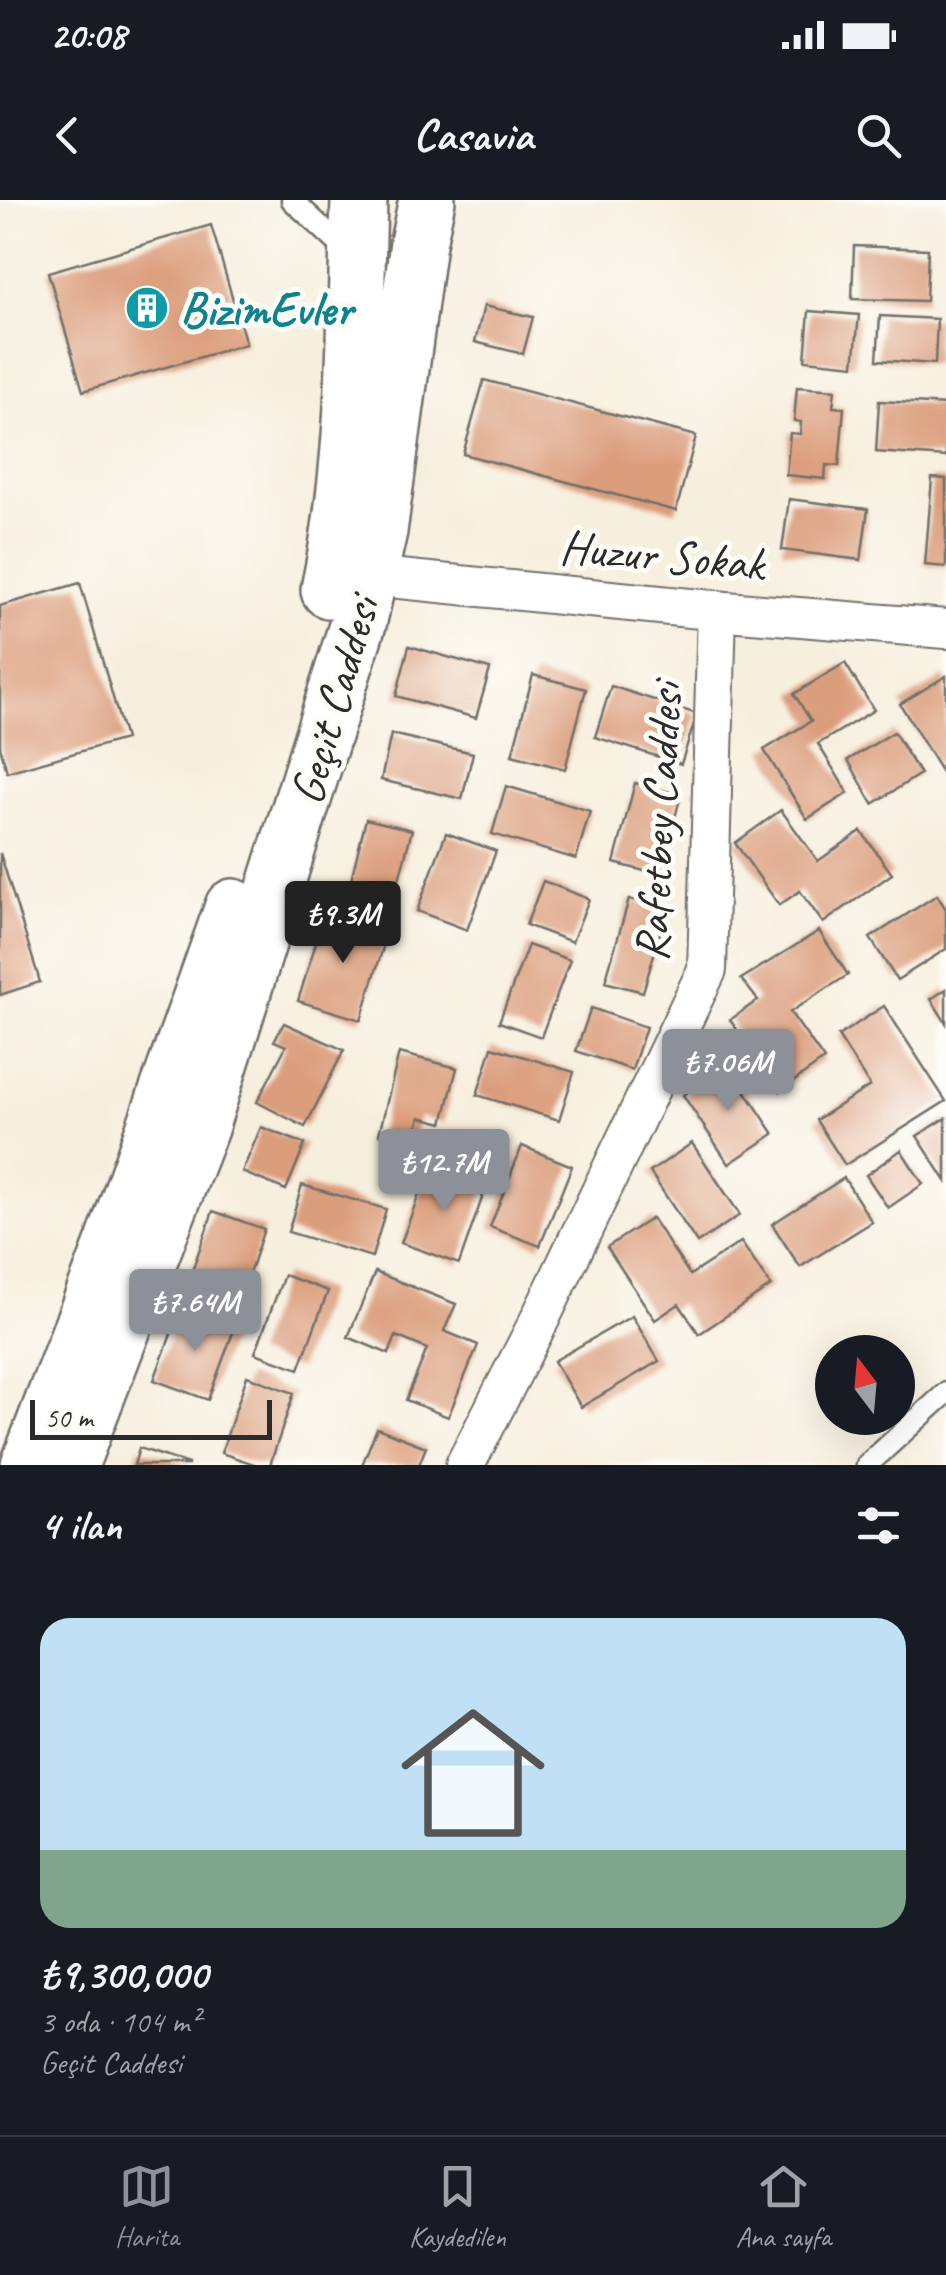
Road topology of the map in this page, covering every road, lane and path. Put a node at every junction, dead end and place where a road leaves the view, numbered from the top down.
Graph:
1 (292, 200) edge
2 (360, 200) edge
3 (427, 200) edge
4 (357, 260) junction
5 (363, 509) junction
6 (351, 574) junction
7 (717, 610) junction
8 (946, 629) edge
9 (946, 1393) edge
10 (29, 1465) edge
11 (70, 1465) edge
12 (464, 1465) edge
13 (866, 1465) edge

1 - 4 lane
2 - 4 main road, Geçit Caddesi
3 - 5 main road, Geçit Caddesi
4 - 5 main road, Geçit Caddesi
5 - 6 main road, Geçit Caddesi
6 - 7 street, Huzur Sokak
6 - 10 main road, Geçit Caddesi
6 - 11 main road, Geçit Caddesi
7 - 8 street, Huzur Sokak
7 - 12 street, Rafetbey Caddesi
9 - 13 lane

